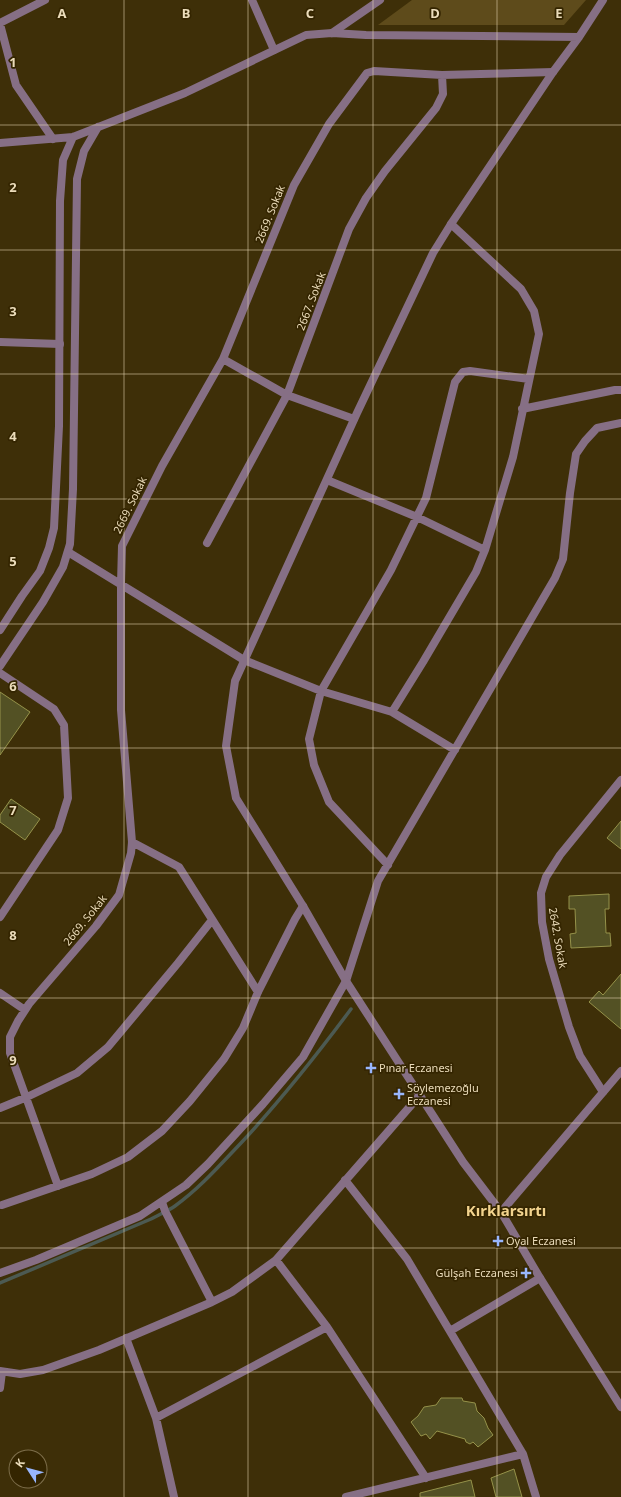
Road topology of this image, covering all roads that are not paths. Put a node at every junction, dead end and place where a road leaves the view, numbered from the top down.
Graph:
1 (45, 0) edge
2 (252, 0) edge
3 (380, 0) edge
4 (603, 0) edge
5 (0, 24) edge
6 (332, 33) junction
7 (579, 37) junction
8 (274, 50) junction
9 (553, 72) junction
10 (442, 75) junction
11 (98, 127) junction
12 (73, 137) junction
13 (52, 139) junction
14 (0, 143) edge
15 (451, 224) junction
16 (0, 342) edge
17 (60, 344) junction
18 (223, 359) junction
19 (529, 379) junction
20 (621, 390) edge
21 (287, 395) junction
22 (522, 409) junction
23 (354, 419) junction
24 (621, 423) edge
25 (327, 480) junction
26 (417, 517) junction
27 (207, 543) dead end
28 (485, 550) junction
29 (68, 552) junction
30 (121, 583) junction
31 (0, 630) edge
32 (244, 660) junction
33 (0, 666) edge
34 (0, 673) edge
35 (321, 691) junction
36 (392, 712) junction
37 (455, 750) junction
38 (621, 780) edge
39 (132, 842) junction
40 (388, 865) junction
41 (303, 906) junction
42 (0, 917) edge
43 (212, 920) junction
44 (346, 982) junction
45 (258, 992) junction
46 (0, 993) edge
47 (25, 1010) junction
48 (621, 1071) edge
49 (604, 1092) junction
50 (420, 1095) junction
51 (27, 1098) junction
52 (0, 1108) edge
53 (345, 1180) junction
54 (58, 1186) junction
55 (162, 1202) junction
56 (2, 1205) dead end
57 (502, 1212) junction
58 (276, 1260) junction
59 (0, 1274) edge
60 (540, 1278) junction
61 (212, 1302) junction
62 (327, 1327) junction
63 (450, 1331) junction
64 (126, 1338) junction
65 (1, 1372) edge
66 (0, 1388) edge
67 (621, 1407) edge
68 (156, 1418) junction
69 (523, 1454) junction
70 (426, 1478) junction
71 (174, 1497) edge
72 (346, 1497) edge
73 (536, 1497) edge

1 - 5 street
2 - 8 street
3 - 6 street
4 - 7 street
5 - 13 street
6 - 7 street
6 - 8 street
7 - 9 street
8 - 11 street
9 - 10 street, 2669. Sokak
9 - 15 street
10 - 18 street, 2669. Sokak
10 - 21 street, 2667. Sokak
11 - 12 street
11 - 29 street
12 - 13 street
12 - 17 street
13 - 14 street
15 - 19 street
15 - 23 street
16 - 17 street
17 - 31 street
18 - 21 street
18 - 30 street, 2669. Sokak
19 - 22 street
19 - 26 street
20 - 22 street
21 - 23 street
21 - 27 street, 2667. Sokak
22 - 28 street
23 - 25 street
24 - 37 street
25 - 26 street
25 - 32 street
26 - 28 street
26 - 35 street
28 - 36 street
29 - 30 street
29 - 33 street
30 - 32 street
30 - 39 street, 2669. Sokak
32 - 35 street
32 - 41 street
34 - 42 street
35 - 36 street
35 - 40 street
36 - 37 street
37 - 40 street
38 - 49 street, 2642. Sokak
39 - 43 street
39 - 47 street, 2669. Sokak
40 - 44 street
41 - 44 street
41 - 45 street
43 - 45 street
43 - 51 street
44 - 50 street
44 - 55 street
45 - 54 street
46 - 47 street
47 - 51 street, 2669. Sokak
48 - 49 street
49 - 57 street
50 - 53 street
50 - 57 street
51 - 52 street
51 - 54 street, 2669. Sokak
53 - 58 street
53 - 63 street
54 - 56 street
55 - 59 street
55 - 61 street
57 - 60 street
58 - 61 street
58 - 62 street
60 - 63 street
60 - 67 street
61 - 64 street
62 - 68 street
62 - 70 street
63 - 69 street
64 - 65 street
64 - 68 street
65 - 66 street
68 - 71 street
69 - 70 street
69 - 73 street
70 - 72 street

